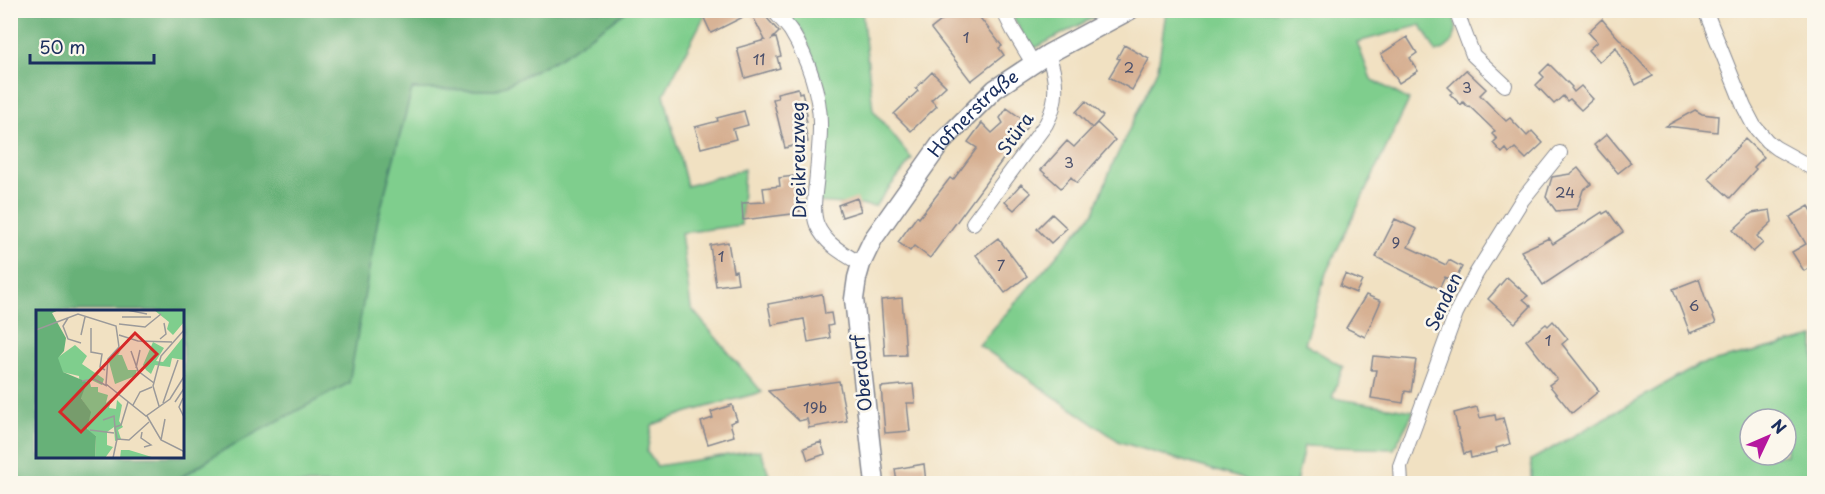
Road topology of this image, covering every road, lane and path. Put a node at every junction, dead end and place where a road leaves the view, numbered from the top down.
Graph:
1 (773, 10) edge
2 (1003, 10) edge
3 (1130, 10) edge
4 (1456, 10) edge
5 (1705, 10) edge
6 (1041, 58) junction
7 (1505, 86) dead end
8 (1560, 153) dead end
9 (1815, 170) edge
10 (973, 223) dead end
11 (861, 264) junction
12 (875, 483) edge
13 (1401, 483) edge

1 - 11 street, Dreikreuzweg
2 - 6 street, Stüra
3 - 6 main road, Hofnerstraße
4 - 7 street
5 - 9 street
6 - 10 street, Stüra
6 - 11 main road, Hofnerstraße
8 - 13 street, Senden
11 - 12 main road, Oberdorf

